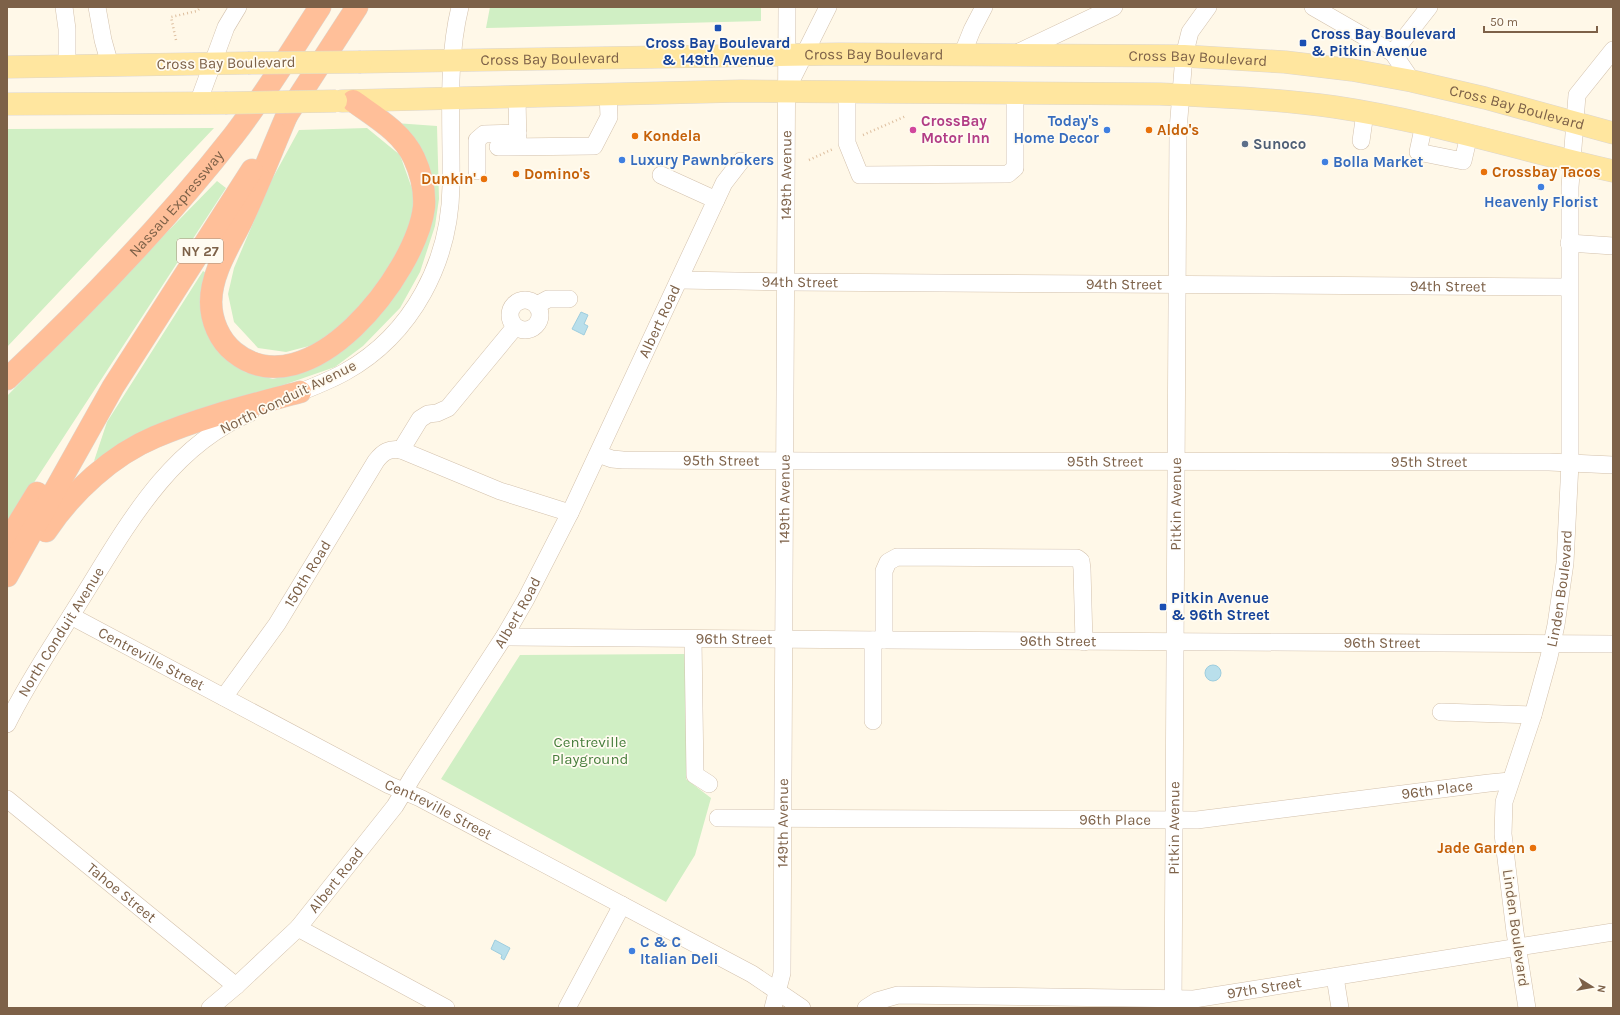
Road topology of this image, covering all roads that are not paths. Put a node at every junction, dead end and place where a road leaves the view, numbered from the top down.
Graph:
1 (64, 7) edge
2 (97, 7) edge
3 (238, 7) edge
4 (320, 7) edge
5 (357, 7) edge
6 (460, 7) edge
7 (787, 7) edge
8 (828, 7) edge
9 (984, 7) edge
10 (1114, 7) edge
11 (1208, 7) edge
12 (1313, 7) edge
13 (1429, 7) edge
14 (1613, 50) edge
15 (1393, 53) junction
16 (962, 55) junction
17 (1012, 55) junction
18 (795, 56) junction
19 (1184, 56) junction
20 (453, 60) junction
21 (212, 64) junction
22 (110, 65) junction
23 (9, 66) edge
24 (68, 66) junction
25 (1412, 81) junction
26 (787, 91) junction
27 (847, 91) junction
28 (1015, 93) junction
29 (608, 94) junction
30 (1180, 94) junction
31 (517, 97) junction
32 (451, 98) junction
33 (344, 101) junction
34 (198, 103) junction
35 (7, 104) edge
36 (1365, 113) junction
37 (287, 115) junction
38 (1574, 123) junction
39 (1424, 124) junction
40 (1613, 133) edge
41 (1469, 135) junction
42 (518, 140) junction
43 (1361, 141) dead end
44 (498, 147) dead end
45 (1572, 160) junction
46 (741, 162) dead end
47 (477, 171) dead end
48 (1613, 171) edge
49 (661, 175) dead end
50 (716, 200) junction
51 (1569, 243) junction
52 (1613, 246) edge
53 (679, 280) junction
54 (786, 282) junction
55 (1178, 284) junction
56 (1569, 287) junction
57 (569, 299) dead end
58 (536, 305) junction
59 (515, 327) junction
60 (7, 379) edge
61 (113, 387) junction
62 (300, 392) junction
63 (395, 450) junction
64 (598, 454) junction
65 (785, 461) junction
66 (1176, 462) junction
67 (1570, 463) junction
68 (1613, 465) edge
69 (570, 514) junction
70 (7, 542) edge
71 (7, 576) edge
72 (7, 588) edge
73 (71, 616) junction
74 (504, 637) junction
75 (693, 638) junction
76 (784, 639) junction
77 (879, 640) junction
78 (1084, 642) junction
79 (1175, 642) junction
80 (1553, 643) junction
81 (1613, 644) edge
82 (224, 698) junction
83 (1441, 712) dead end
84 (1533, 715) junction
85 (873, 721) dead end
86 (7, 724) edge
87 (1510, 781) junction
88 (709, 784) dead end
89 (404, 791) junction
90 (7, 800) edge
91 (718, 818) dead end
92 (783, 818) junction
93 (1175, 820) junction
94 (622, 905) junction
95 (298, 928) junction
96 (1613, 932) edge
97 (1518, 947) junction
98 (1335, 977) junction
99 (236, 986) junction
100 (777, 991) junction
101 (1173, 1003) edge
102 (210, 1008) edge
103 (446, 1008) edge
104 (567, 1008) edge
105 (773, 1008) edge
106 (802, 1008) edge
107 (866, 1008) edge
108 (1340, 1008) edge
109 (1528, 1008) edge

1 - 24 street
2 - 22 street
3 - 21 street
4 - 60 highway, Nassau Expressway
5 - 37 highway, NY 27
6 - 20 street, North Conduit Avenue
7 - 18 street
8 - 18 street
9 - 16 street
10 - 17 street
11 - 19 street, Pitkin Avenue
12 - 15 street
13 - 15 street
14 - 38 street, Linden Boulevard
15 - 25 street
16 - 17 main road, Cross Bay Boulevard
16 - 18 main road, Cross Bay Boulevard
17 - 19 main road, Cross Bay Boulevard
18 - 20 main road, Cross Bay Boulevard
18 - 26 street
19 - 25 main road, Cross Bay Boulevard
19 - 30 street, Pitkin Avenue
20 - 21 main road, Cross Bay Boulevard, bridge
20 - 32 street, North Conduit Avenue
21 - 22 main road, Cross Bay Boulevard
21 - 34 street
22 - 24 main road, Cross Bay Boulevard
23 - 24 main road, Cross Bay Boulevard
25 - 38 main road, Cross Bay Boulevard
26 - 27 main road
26 - 29 main road
26 - 54 street, 149th Avenue
27 - 28 main road
27 - 28 street
28 - 30 main road
29 - 31 main road
29 - 42 street
30 - 36 main road
30 - 55 street, Pitkin Avenue
31 - 32 main road
31 - 42 street
32 - 33 main road
32 - 62 street, North Conduit Avenue
33 - 34 main road, bridge
33 - 37 highway
34 - 35 main road
36 - 39 main road
36 - 43 street
37 - 61 highway, NY 27
38 - 40 main road, Cross Bay Boulevard
38 - 45 street, Linden Boulevard
39 - 41 main road
39 - 41 street
41 - 45 main road
42 - 44 street
42 - 47 street
45 - 48 main road
45 - 51 street, Linden Boulevard
46 - 50 street, Albert Road
49 - 50 street
50 - 53 street, Albert Road
51 - 52 street
51 - 56 street, Linden Boulevard
53 - 54 street, 94th Street
53 - 64 street, Albert Road
54 - 55 street, 94th Street
54 - 65 street, 149th Avenue
55 - 56 street, 94th Street
55 - 66 street, Pitkin Avenue
56 - 67 street, Linden Boulevard
57 - 58 street
58 - 59 street
58 - 59 street
59 - 63 street, 150th Road
61 - 70 highway
61 - 71 highway, NY 27
62 - 72 highway
62 - 73 street, North Conduit Avenue
63 - 69 street
63 - 82 street, 150th Road
64 - 65 street, 95th Street
64 - 69 street, Albert Road
65 - 66 street, 95th Street
65 - 76 street, 149th Avenue
66 - 67 street, 95th Street
66 - 79 street, Pitkin Avenue
67 - 68 street, 95th Street
67 - 80 street, Linden Boulevard
69 - 74 street, Albert Road
73 - 82 street, Centreville Street
73 - 86 street, North Conduit Avenue
74 - 75 street, 96th Street
74 - 89 street, Albert Road
75 - 76 street, 96th Street
75 - 88 street
76 - 77 street, 96th Street
76 - 92 street, 149th Avenue
77 - 78 street, 96th Street
77 - 78 street
77 - 85 street
78 - 79 street, 96th Street
79 - 80 street, 96th Street
79 - 93 street, Pitkin Avenue
80 - 81 street, 96th Street
80 - 84 street, Linden Boulevard
82 - 89 street, Centreville Street
83 - 84 street
84 - 87 street, Linden Boulevard
87 - 93 street, 96th Place
87 - 97 street, Linden Boulevard
89 - 94 street, Centreville Street
89 - 95 street, Albert Road
90 - 99 street, Tahoe Street
91 - 92 street, 96th Place
92 - 93 street, 96th Place
92 - 100 street, 149th Avenue
93 - 101 street, Pitkin Avenue
94 - 100 street, Centreville Street
94 - 104 street
95 - 99 street, Albert Road
95 - 103 street
96 - 97 street, 97th Street
97 - 98 street, 97th Street
97 - 109 street, Linden Boulevard
98 - 101 street, 97th Street
98 - 108 street
99 - 102 street, Albert Road
100 - 105 street, 149th Avenue
100 - 106 street, Centreville Street
101 - 107 street, 97th Street

